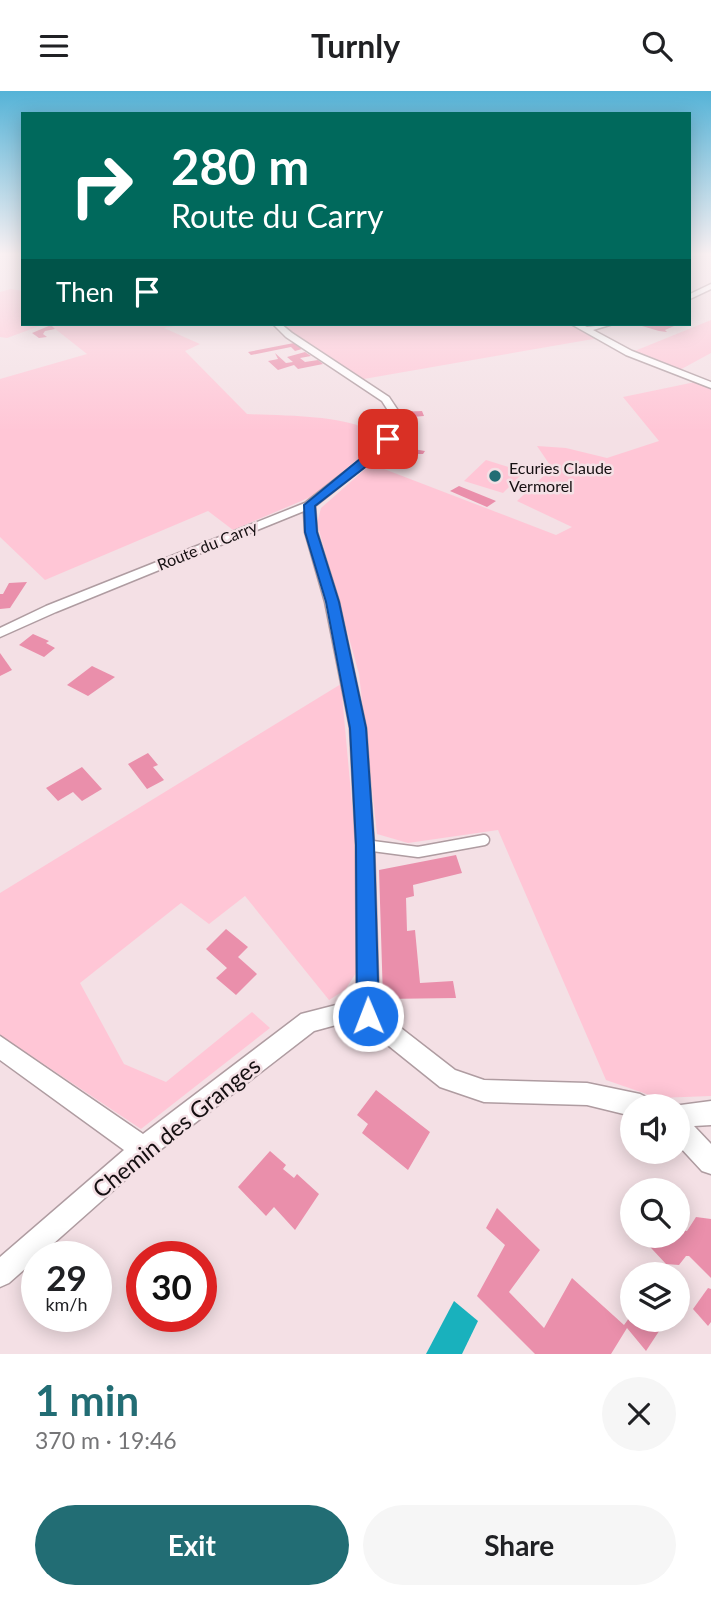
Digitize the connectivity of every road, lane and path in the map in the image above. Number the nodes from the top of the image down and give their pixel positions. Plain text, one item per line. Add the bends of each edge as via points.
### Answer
1 (279, 326) edge
2 (578, 326) edge
3 (601, 326) edge
4 (585, 330) junction
5 (711, 385) edge
6 (309, 505) junction
7 (0, 633) edge
8 (484, 840) dead end
9 (365, 845) junction
10 (368, 1016) junction
11 (0, 1047) edge
12 (620, 1101) edge
13 (711, 1113) edge
14 (690, 1115) edge
15 (690, 1140) edge
16 (143, 1150) junction
17 (711, 1162) edge
18 (0, 1274) edge

1 - 6 street, Route du Carry via 386,399 394,412 395,429 369,458
2 - 4 street
3 - 4 street
4 - 5 street
6 - 7 street, Route du Carry
6 - 9 street via 311,532 332,602 358,728
8 - 9 lane via 418,852
9 - 10 street
10 - 12 street via 448,1079 484,1091 587,1094
10 - 16 street, Chemin des Granges via 336,1015 309,1022
11 - 16 street
13 - 14 street
15 - 17 street
16 - 18 street, Chemin des Granges

